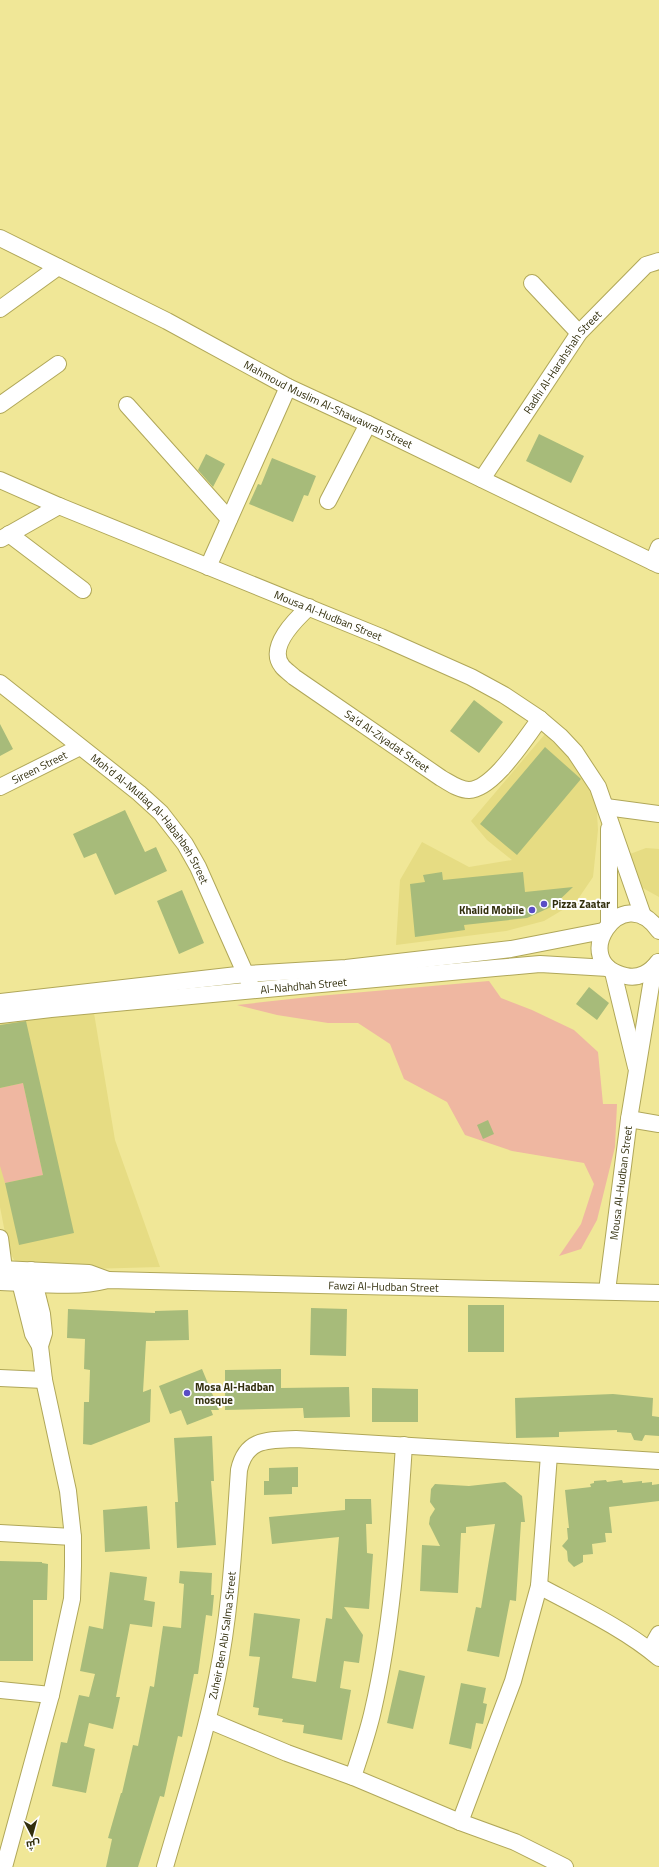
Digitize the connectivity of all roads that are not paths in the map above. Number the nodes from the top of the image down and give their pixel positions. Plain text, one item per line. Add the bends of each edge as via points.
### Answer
1 (0, 238) edge
2 (659, 261) edge
3 (58, 267) junction
4 (532, 283) dead end
5 (0, 309) edge
6 (579, 333) junction
7 (58, 364) dead end
8 (288, 387) junction
9 (127, 404) dead end
10 (0, 405) edge
11 (368, 424) junction
12 (482, 479) junction
13 (0, 480) edge
14 (328, 501) dead end
15 (59, 506) junction
16 (229, 518) junction
17 (5, 537) edge
18 (659, 547) edge
19 (656, 564) edge
20 (208, 567) junction
21 (83, 590) dead end
22 (308, 607) junction
23 (0, 683) edge
24 (540, 719) junction
25 (80, 747) junction
26 (0, 787) edge
27 (607, 810) junction
28 (659, 814) edge
29 (654, 923) edge
30 (606, 927) junction
31 (658, 963) edge
32 (611, 970) junction
33 (246, 974) junction
34 (252, 990) junction
35 (0, 1002) edge
36 (0, 1015) edge
37 (638, 1075) junction
38 (629, 1118) junction
39 (659, 1124) edge
40 (0, 1238) edge
41 (15, 1275) edge
42 (108, 1280) junction
43 (62, 1286) junction
44 (606, 1291) junction
45 (659, 1293) edge
46 (42, 1314) junction
47 (40, 1346) junction
48 (0, 1378) edge
49 (44, 1380) junction
50 (404, 1445) junction
51 (549, 1455) junction
52 (659, 1461) edge
53 (0, 1533) edge
54 (73, 1537) junction
55 (539, 1586) junction
56 (659, 1634) edge
57 (654, 1654) edge
58 (0, 1690) edge
59 (51, 1695) junction
60 (208, 1720) junction
61 (354, 1777) junction
62 (460, 1822) junction
63 (4, 1867) edge
64 (165, 1867) edge
65 (565, 1867) edge

1 - 3 street, Mahmoud Muslim Al-Shawawrah Street
2 - 6 street, Radhi Al-Harahshah Street via 646,265
3 - 5 street
3 - 8 street, Mahmoud Muslim Al-Shawawrah Street via 167,321
4 - 6 street
6 - 12 street, Radhi Al-Harahshah Street
7 - 10 street
8 - 11 street, Mahmoud Muslim Al-Shawawrah Street
8 - 16 street
9 - 16 street
11 - 12 street, Mahmoud Muslim Al-Shawawrah Street
11 - 14 street
12 - 19 street, Mahmoud Muslim Al-Shawawrah Street
13 - 15 street, Mousa Al-Hudban Street
15 - 17 street
15 - 20 street, Mousa Al-Hudban Street
16 - 20 street
17 - 21 street
18 - 19 street
20 - 22 street, Mousa Al-Hudban Street
22 - 24 street, Mousa Al-Hudban Street via 471,677
22 - 24 street, Sa’d Al-Ziyadat Street via 291,624 281,640 278,656 281,665 294,677 459,788 469,790 480,787 496,776
23 - 25 street, Moh’d Al-Mutlaq Al-Habahbeh Street
24 - 27 street, Mousa Al-Hudban Street via 575,752 598,787
25 - 26 street, Sireen Street
25 - 33 street, Moh’d Al-Mutlaq Al-Habahbeh Street via 139,793 162,813 175,829 198,867
27 - 28 street
27 - 29 street, Mousa Al-Hudban Street
27 - 30 street, Mousa Al-Hudban Street
29 - 30 street, Al-Nahdhah Street via 625,915
30 - 32 street, Mousa Al-Hudban Street via 600,940 600,950 603,960
30 - 33 street, Al-Nahdhah Street via 511,949 346,968
31 - 32 street, Al-Nahdhah Street via 639,976 630,977
31 - 37 street, Mousa Al-Hudban Street
32 - 34 street, Al-Nahdhah Street via 540,964
32 - 37 street, Mousa Al-Hudban Street
33 - 34 street, Moh’d Al-Mutlaq Al-Habahbeh Street
33 - 35 street, Al-Nahdhah Street
34 - 36 street, Al-Nahdhah Street
37 - 38 street, Mousa Al-Hudban Street
38 - 39 street
38 - 44 street, Mousa Al-Hudban Street
40 - 41 street
41 - 42 street, Fawzi Al-Hudban Street via 89,1273
41 - 43 street, Fawzi Al-Hudban Street
41 - 46 street
41 - 47 street via 33,1334
42 - 43 street, Fawzi Al-Hudban Street
42 - 44 street, Fawzi Al-Hudban Street
43 - 46 street via 51,1293 44,1302
44 - 45 street, Fawzi Al-Hudban Street
46 - 47 street via 44,1333
47 - 49 street
48 - 49 street
49 - 54 street via 68,1491
50 - 51 street, Zuheir Ben Abi Salma Street
50 - 60 street, Zuheir Ben Abi Salma Street via 296,1438 269,1440 248,1449 241,1459 239,1470 229,1598 218,1676
50 - 61 street via 396,1567 384,1648 373,1710
51 - 52 street, Zuheir Ben Abi Salma Street
51 - 55 street
53 - 54 street
54 - 59 street via 72,1599
55 - 57 street via 594,1616
55 - 62 street via 513,1681
56 - 57 street
58 - 59 street
59 - 63 street
60 - 61 street via 287,1753
60 - 64 street, Zuheir Ben Abi Salma Street
61 - 62 street
62 - 65 street via 515,1842

